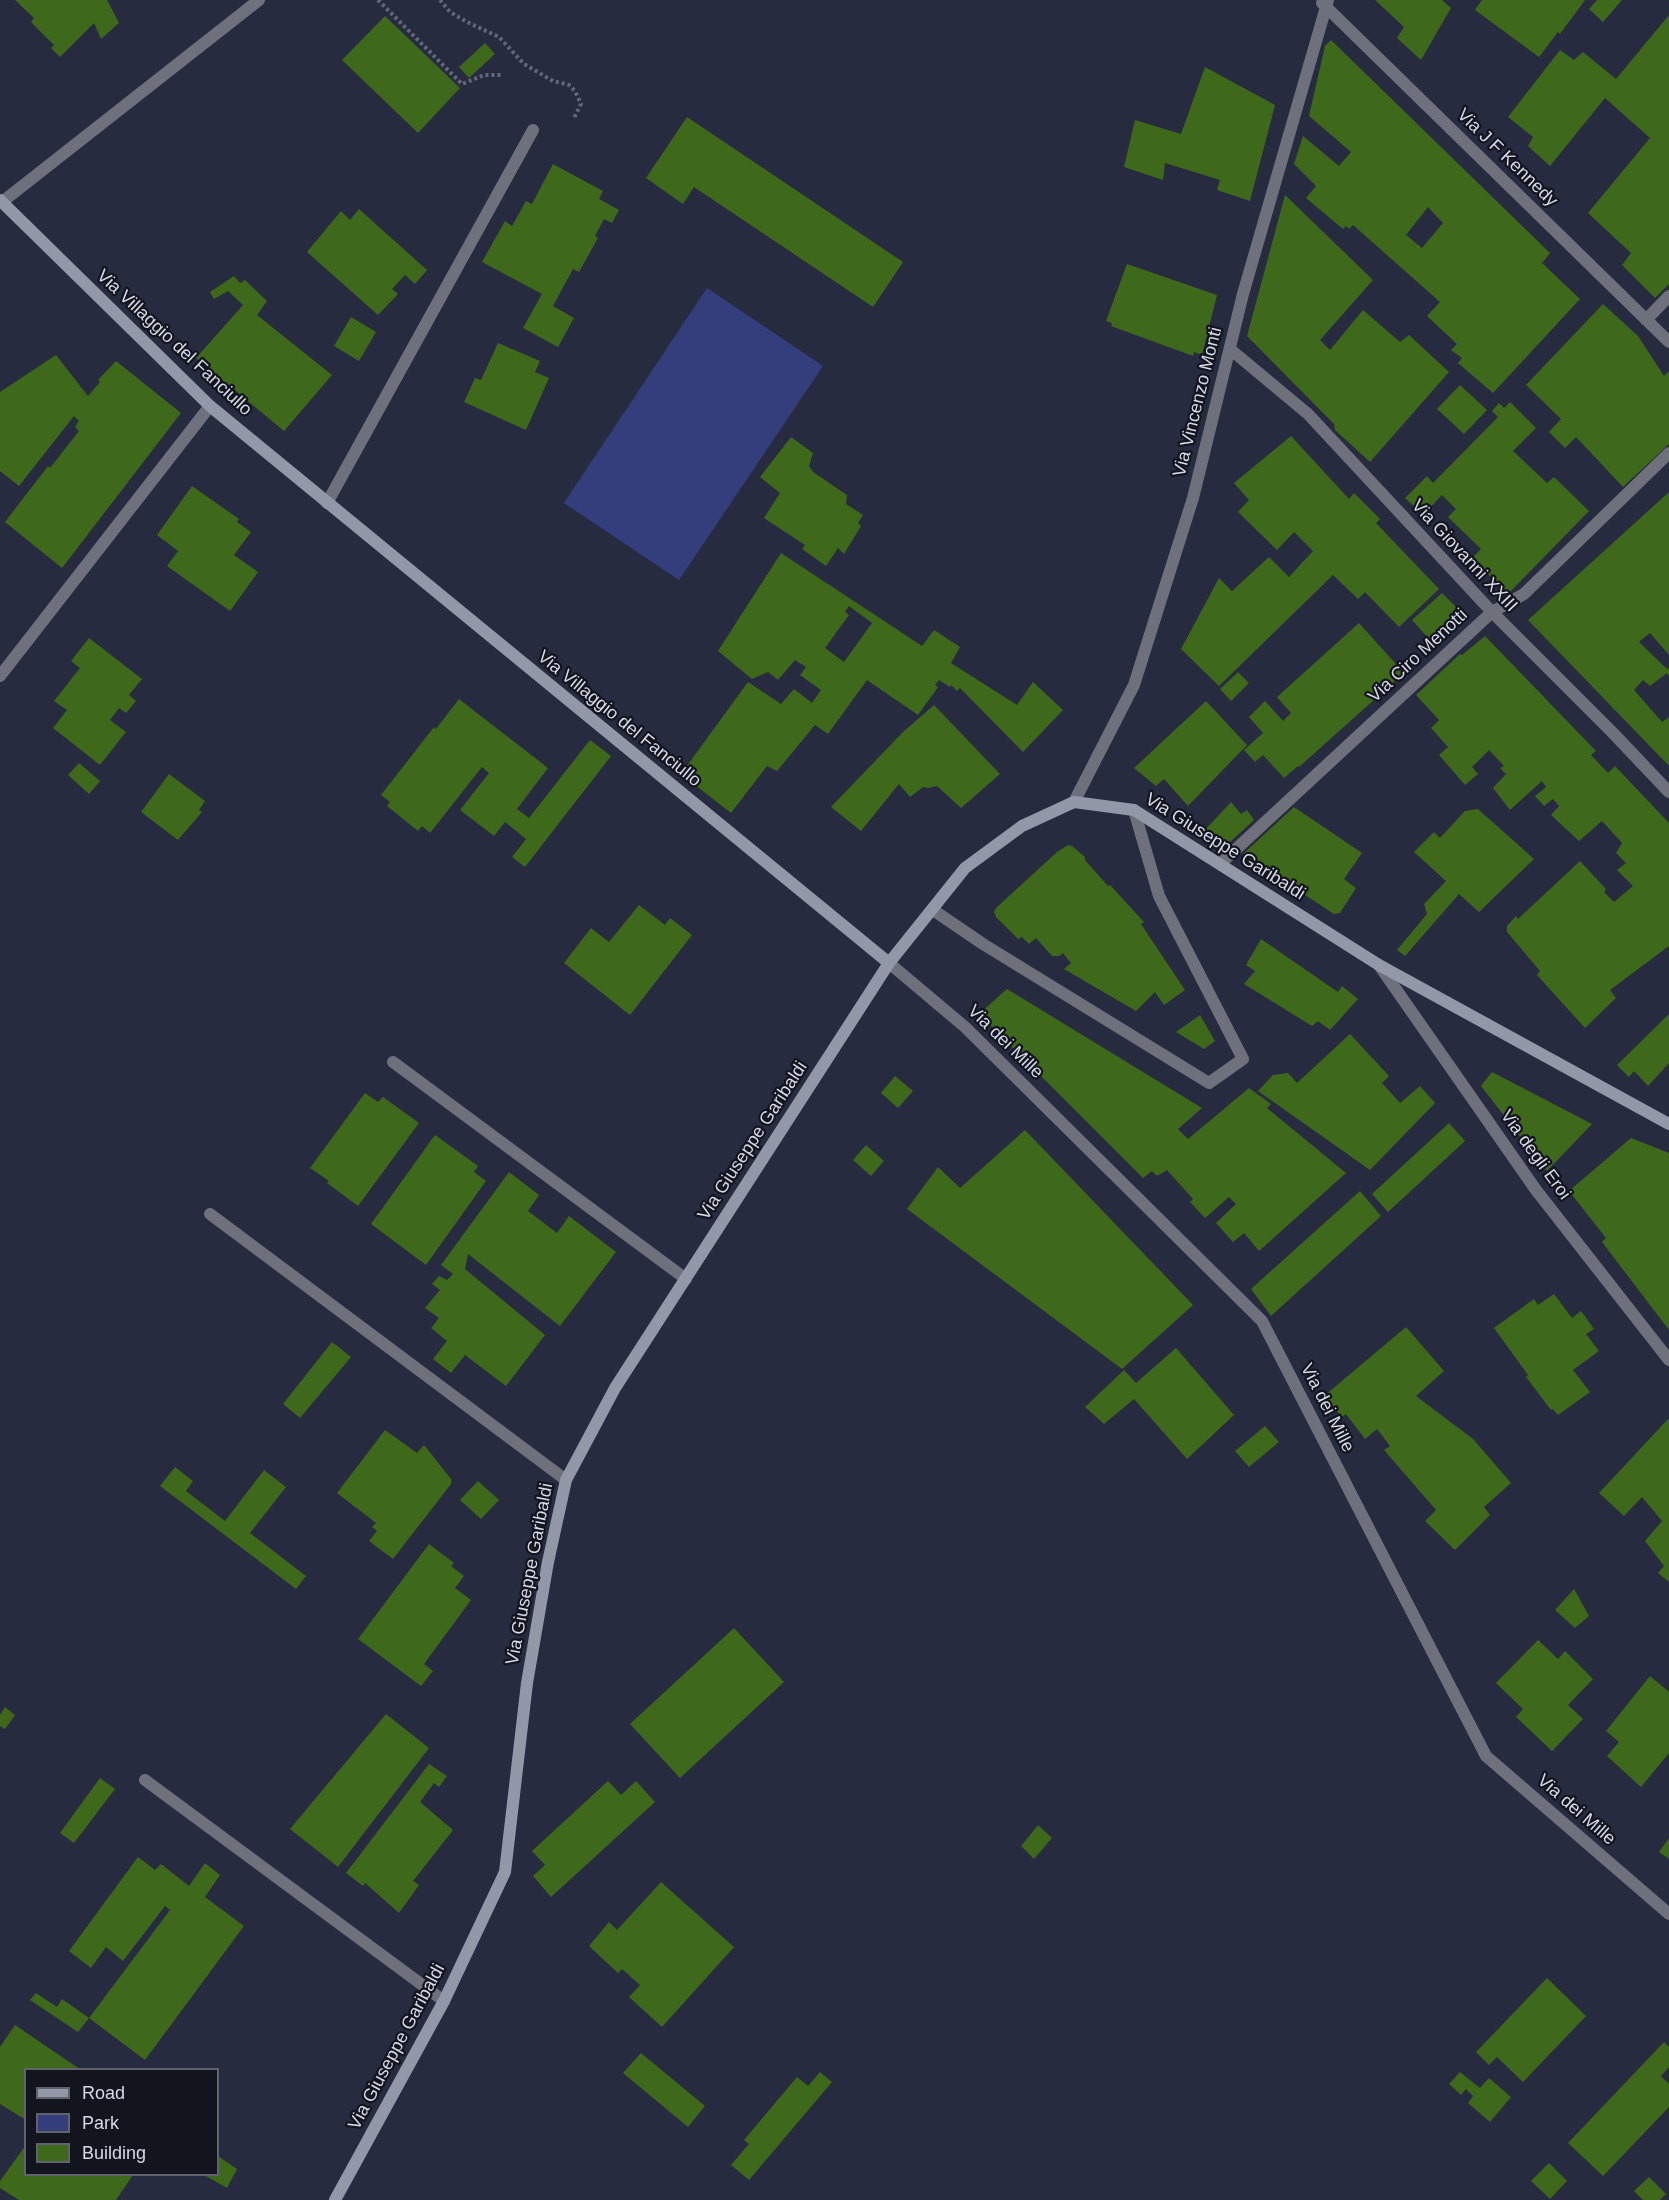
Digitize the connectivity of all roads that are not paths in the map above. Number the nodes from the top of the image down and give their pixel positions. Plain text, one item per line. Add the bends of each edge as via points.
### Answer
1 (259, 0) edge
2 (1324, 2) edge
3 (533, 130) dead end
4 (1, 201) edge
5 (1669, 296) edge
6 (1646, 320) junction
7 (1669, 342) edge
8 (1230, 349) junction
9 (210, 406) junction
10 (1669, 453) edge
11 (327, 503) junction
12 (1492, 612) junction
13 (0, 676) edge
14 (1669, 792) edge
15 (1074, 802) junction
16 (1134, 810) junction
17 (1220, 864) junction
18 (933, 910) junction
19 (889, 963) junction
20 (1379, 965) junction
21 (393, 1062) dead end
22 (1669, 1124) edge
23 (210, 1214) dead end
24 (686, 1279) junction
25 (1669, 1360) edge
26 (566, 1480) junction
27 (145, 1780) dead end
28 (1669, 1914) edge
29 (444, 2001) junction
30 (335, 2200) edge

1 - 4 street, Via Villaggio del Fanciullo
2 - 6 street, Via J F Kennedy
2 - 8 street, Via Vincenzo Monti
3 - 11 street
4 - 9 street, Via Villaggio del Fanciullo
5 - 6 street
6 - 7 street, Via J F Kennedy
8 - 12 street, Via Giovanni XXIII via 1308,414
8 - 15 street, Via Vincenzo Monti via 1193,498 1134,685
9 - 11 street, Via Villaggio del Fanciullo
9 - 13 street
10 - 12 street, Via Ciro Menotti via 1524,594
11 - 19 street, Via Villaggio del Fanciullo
12 - 14 street, Via Giovanni XXIII
12 - 17 street, Via Ciro Menotti
15 - 16 street, Via Giuseppe Garibaldi
15 - 18 street, Via Giuseppe Garibaldi via 1022,826 965,868
16 - 17 street, Via Giuseppe Garibaldi
16 - 18 street via 1159,896 1243,1059 1209,1083
17 - 20 street, Via Giuseppe Garibaldi
18 - 19 street, Via Giuseppe Garibaldi
19 - 24 street, Via Giuseppe Garibaldi
19 - 28 street, Via dei Mille via 965,1027 1262,1321 1486,1756
20 - 22 street, Via Giuseppe Garibaldi
20 - 25 street, Via degli Eroi via 1536,1190
21 - 24 street
23 - 26 street
24 - 26 street, Via Giuseppe Garibaldi via 615,1388
26 - 29 street, Via Giuseppe Garibaldi via 528,1683 506,1872
27 - 29 street
29 - 30 street, Via Giuseppe Garibaldi

